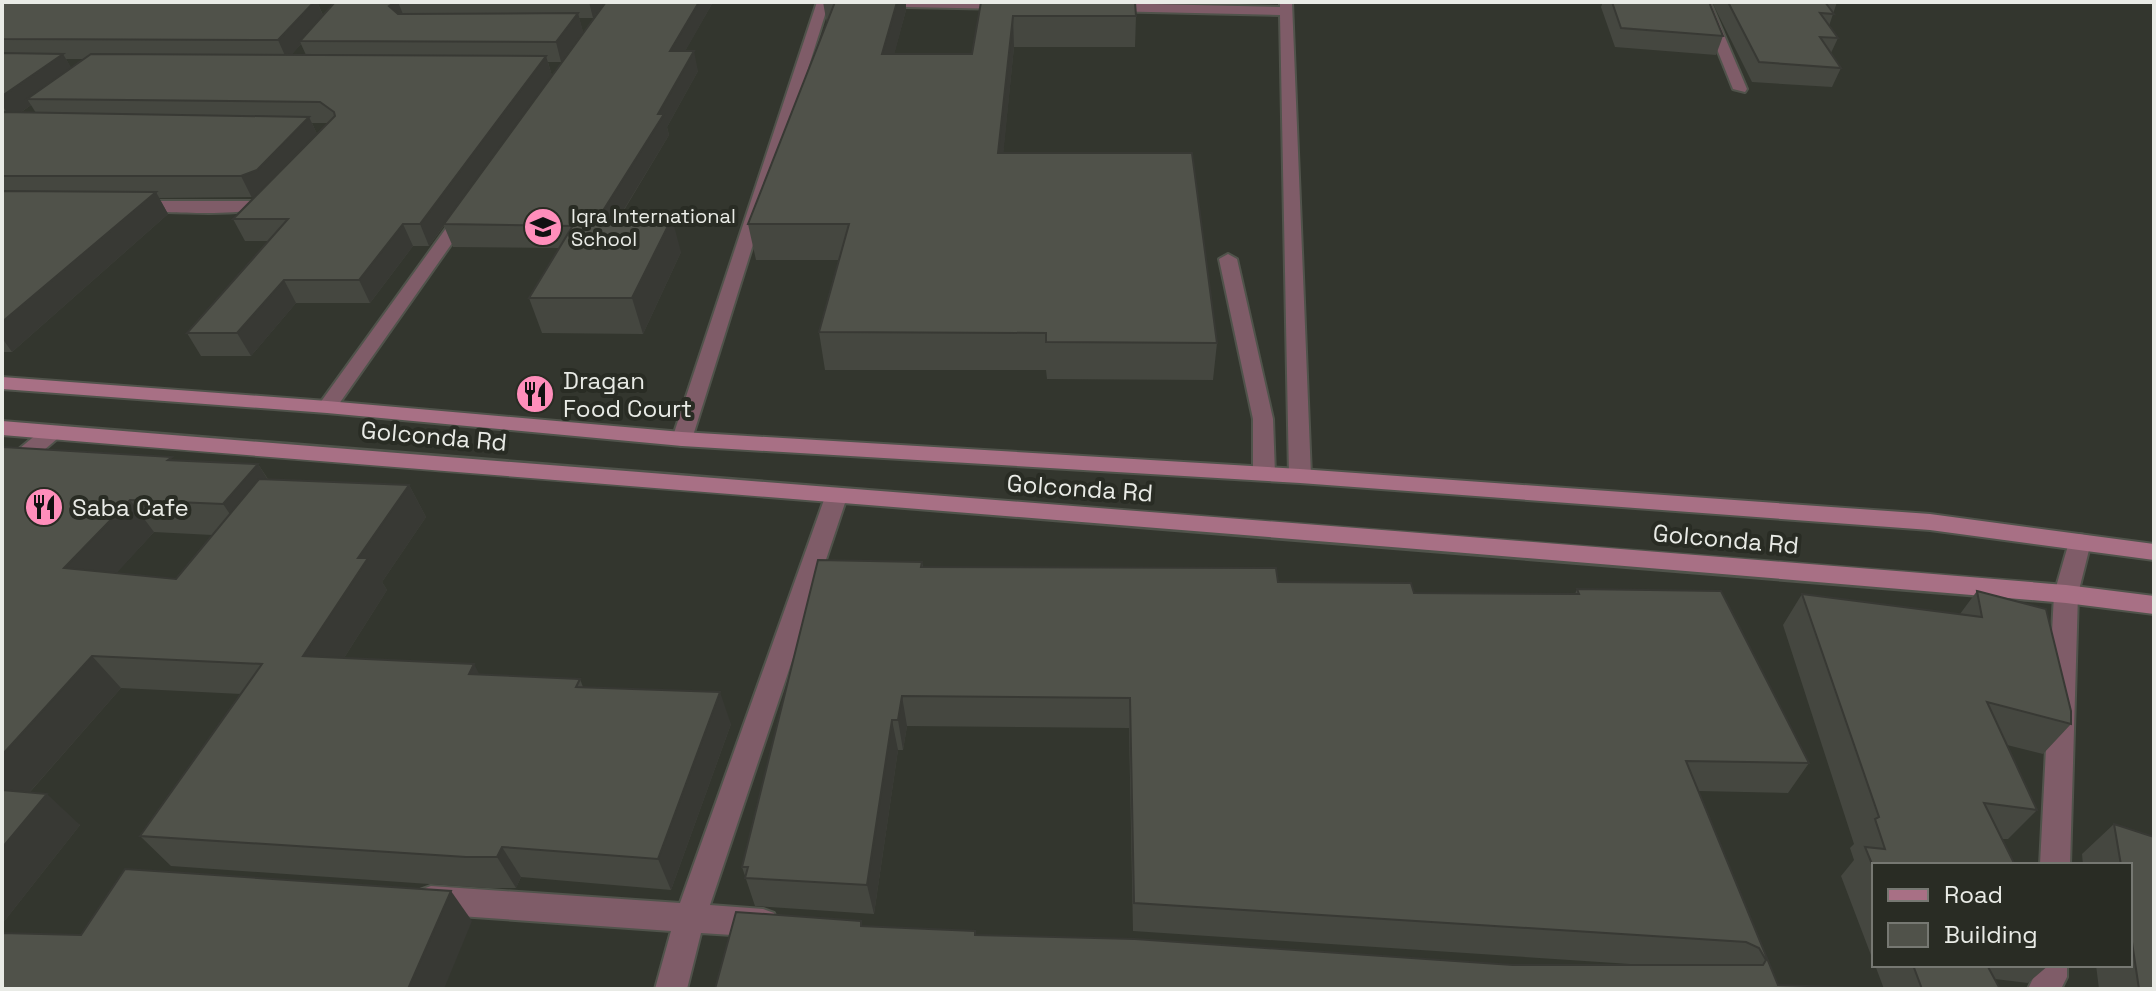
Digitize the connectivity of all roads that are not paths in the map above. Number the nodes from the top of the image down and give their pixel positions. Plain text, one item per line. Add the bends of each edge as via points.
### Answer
1 (823, 2) edge
2 (853, 2) edge
3 (1099, 2) edge
4 (1704, 2) edge
5 (966, 3) edge
6 (1024, 5) edge
7 (1286, 6) edge
8 (1740, 89) dead end
9 (286, 186) edge
10 (474, 200) edge
11 (113, 206) edge
12 (1228, 259) dead end
13 (2, 383) edge
14 (327, 407) junction
15 (2, 428) edge
16 (50, 434) junction
17 (682, 439) junction
18 (2, 474) edge
19 (1264, 474) junction
20 (1300, 476) junction
21 (836, 497) junction
22 (2080, 542) junction
23 (2154, 552) edge
24 (2066, 594) junction
25 (2154, 605) edge
26 (2055, 863) edge
27 (406, 899) edge
28 (690, 918) junction
29 (786, 925) edge
30 (2051, 967) edge
31 (671, 989) edge
32 (2044, 989) edge

1 - 17 street
2 - 5 street
3 - 7 street via 1097,7
4 - 8 street
5 - 6 street
7 - 20 street
9 - 11 street via 256,206
10 - 14 street
12 - 19 street via 1263,419
13 - 14 main road, Golconda Rd
14 - 17 main road, Golconda Rd
15 - 16 main road, Golconda Rd
16 - 18 street
16 - 21 main road, Golconda Rd
17 - 19 main road, Golconda Rd
19 - 20 main road, Golconda Rd
20 - 22 main road, Golconda Rd via 1930,522
21 - 24 main road, Golconda Rd via 1324,531
21 - 28 street
22 - 23 main road, Golconda Rd
22 - 24 street
24 - 25 main road, Golconda Rd
24 - 26 street
27 - 28 street
28 - 29 street
28 - 31 street
30 - 32 street

